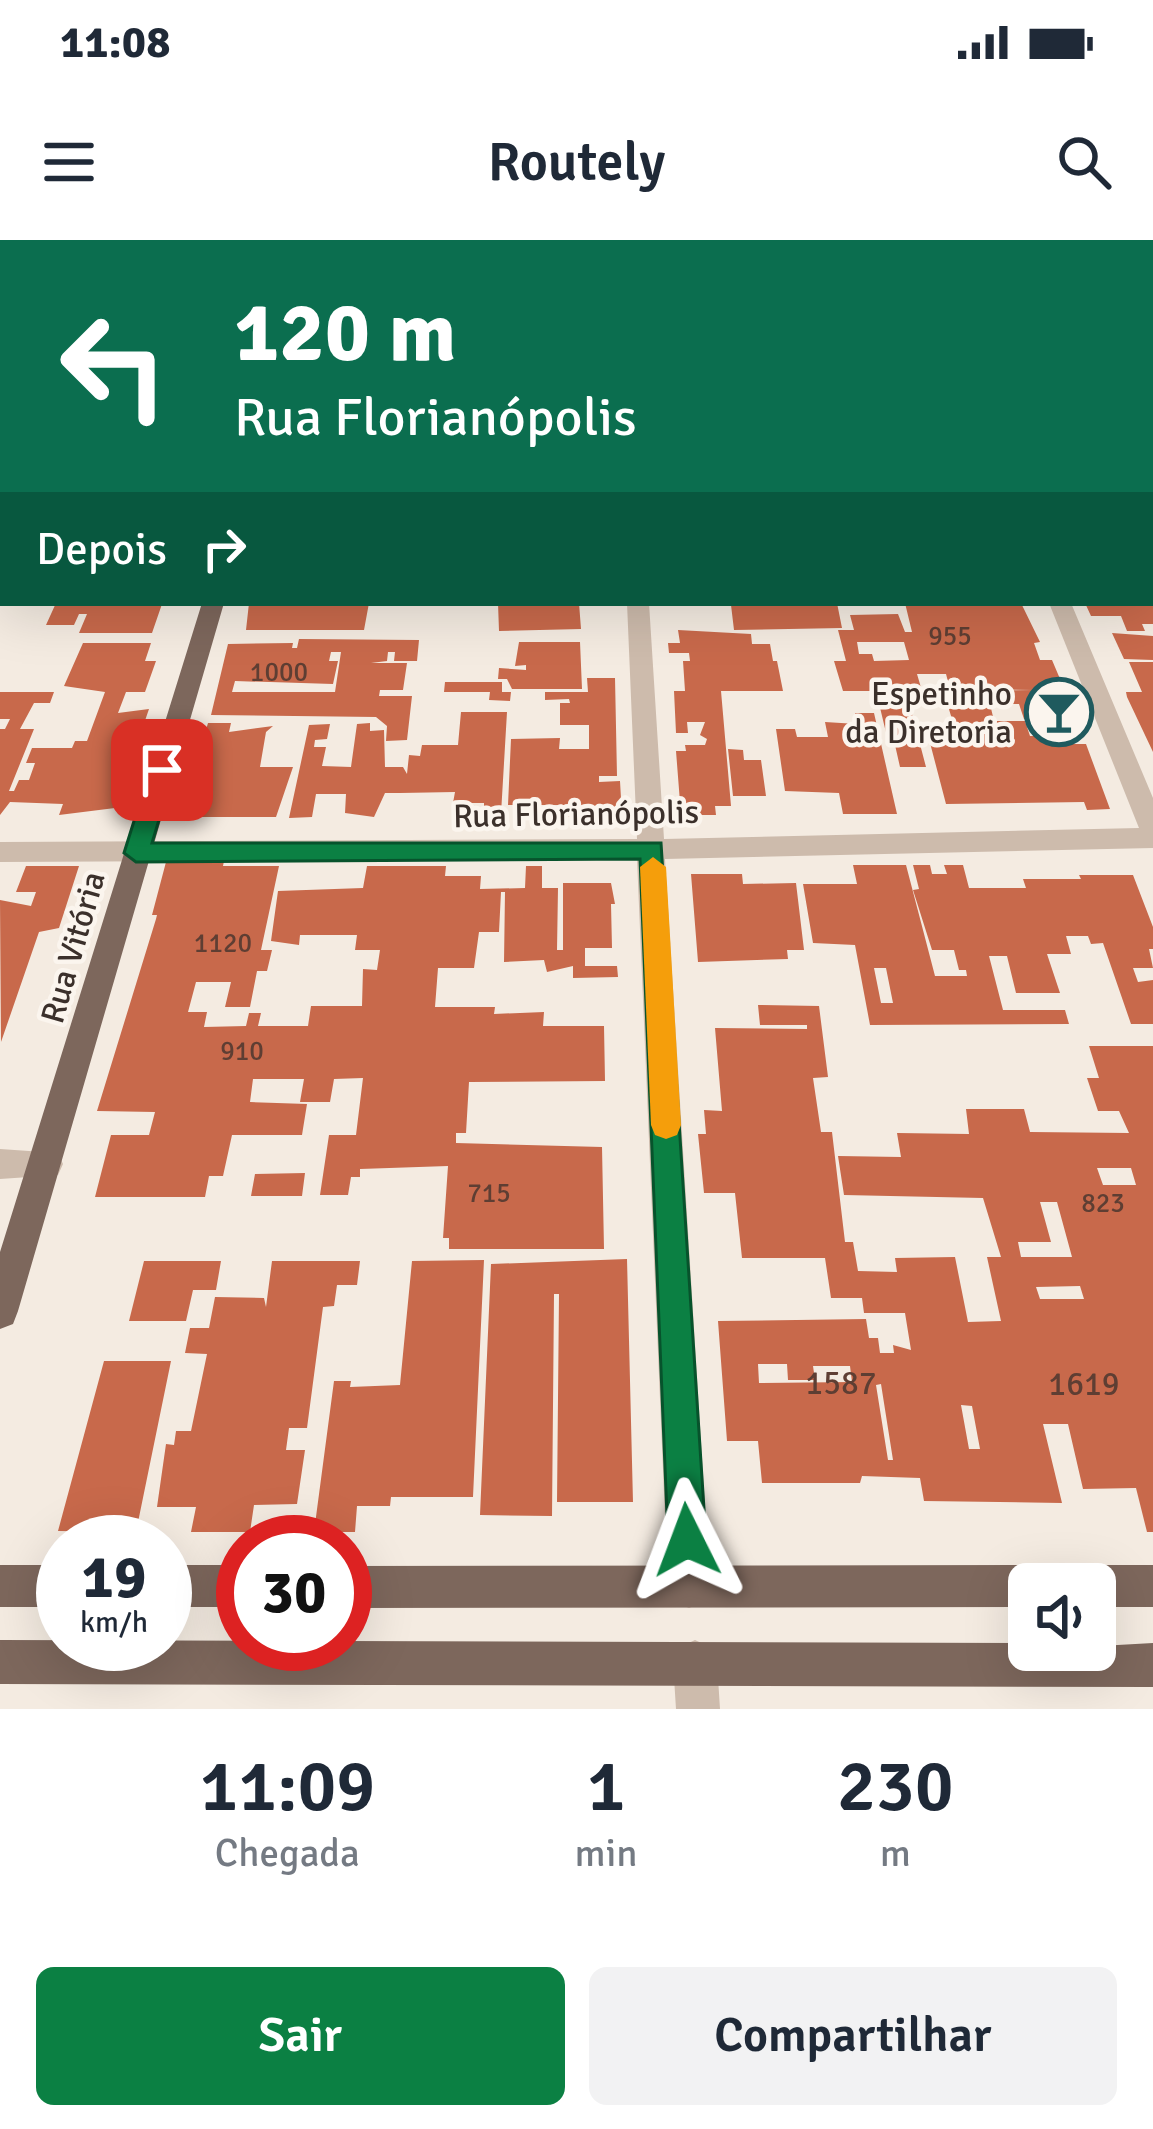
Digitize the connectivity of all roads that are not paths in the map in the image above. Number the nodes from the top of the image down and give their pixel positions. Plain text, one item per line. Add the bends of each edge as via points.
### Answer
1 (212, 606) edge
2 (638, 606) edge
3 (1061, 606) edge
4 (1153, 834) edge
5 (652, 849) junction
6 (0, 852) edge
7 (136, 853) junction
8 (0, 1164) edge
9 (46, 1164) junction
10 (0, 1310) edge
11 (0, 1586) edge
12 (36, 1586) edge
13 (372, 1586) edge
14 (1008, 1586) edge
15 (1116, 1586) edge
16 (1153, 1586) edge
17 (689, 1587) junction
18 (0, 1662) edge
19 (695, 1662) junction
20 (1153, 1664) edge
21 (698, 1709) edge

1 - 7 main road, Rua Vitória
2 - 5 street
3 - 4 street
4 - 5 street, Rua Florianópolis
5 - 7 street, Rua Florianópolis
5 - 17 street
6 - 7 street, Rua Florianópolis
7 - 9 main road, Rua Vitória
8 - 9 street
9 - 10 main road, Rua Vitória
11 - 12 main road
13 - 17 main road
14 - 17 main road
15 - 16 main road
18 - 19 main road
19 - 20 main road
19 - 21 street

